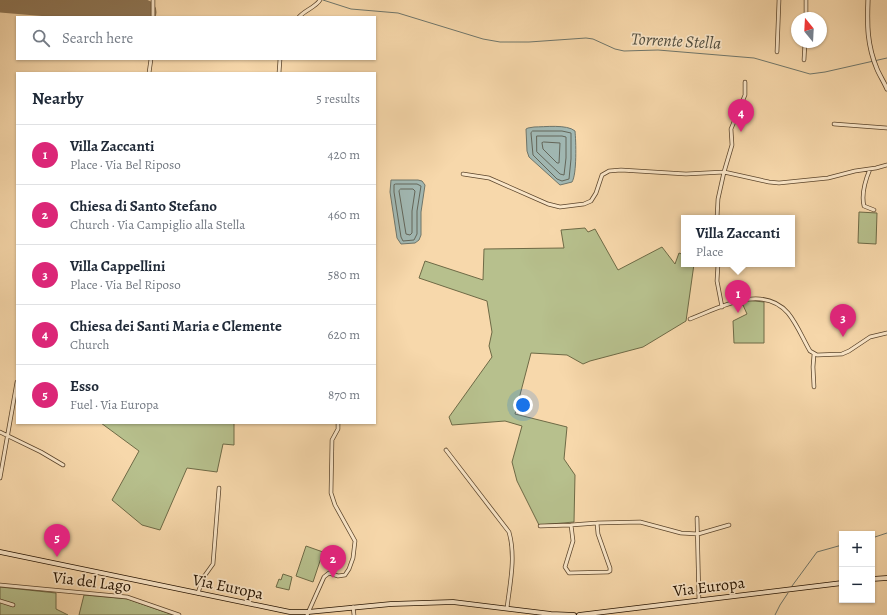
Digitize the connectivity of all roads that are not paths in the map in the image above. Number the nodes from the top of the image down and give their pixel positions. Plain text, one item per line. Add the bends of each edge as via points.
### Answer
1 (153, 0) edge
2 (778, 0) edge
3 (806, 0) edge
4 (868, 0) edge
5 (320, 1) edge
6 (806, 12) edge
7 (153, 16) edge
8 (300, 16) edge
9 (805, 48) edge
10 (777, 52) dead end
11 (151, 60) edge
12 (280, 60) edge
13 (804, 60) dead end
14 (149, 72) edge
15 (279, 72) edge
16 (745, 82) dead end
17 (887, 89) edge
18 (834, 124) dead end
19 (887, 128) edge
20 (887, 165) edge
21 (870, 169) junction
22 (724, 172) junction
23 (463, 174) dead end
24 (874, 210) dead end
25 (717, 215) edge
26 (718, 267) edge
27 (722, 306) junction
28 (690, 319) dead end
29 (887, 333) edge
30 (814, 354) junction
31 (814, 387) dead end
32 (16, 388) edge
33 (338, 424) edge
34 (0, 432) edge
35 (8, 436) junction
36 (446, 450) dead end
37 (63, 465) dead end
38 (0, 478) edge
39 (220, 488) dead end
40 (697, 518) dead end
41 (597, 523) junction
42 (571, 525) junction
43 (729, 525) dead end
44 (540, 526) dead end
45 (698, 534) junction
46 (0, 552) edge
47 (887, 578) edge
48 (875, 580) edge
49 (839, 583) edge
50 (0, 585) edge
51 (198, 593) junction
52 (0, 601) edge
53 (699, 601) junction
54 (13, 605) dead end
55 (353, 607) junction
56 (507, 608) junction
57 (307, 614) edge
58 (178, 615) edge
59 (354, 615) edge
60 (574, 615) edge
61 (579, 615) edge

1 - 7 street
2 - 10 street
3 - 6 street
4 - 17 street via 867,24 871,53
5 - 8 street
9 - 13 street
11 - 14 street
12 - 15 street
16 - 22 street via 745,95 731,128 732,145
18 - 19 street
20 - 21 street
21 - 22 street via 828,178 779,183
21 - 24 street via 862,199 864,206
22 - 23 street via 686,174 609,171 602,175 591,201 560,207 490,178
22 - 25 street
26 - 27 street via 717,281
27 - 28 street
27 - 30 street via 747,299 760,299 777,304 790,315
29 - 30 street via 870,337 842,354
30 - 31 street
32 - 35 street
33 - 57 street via 332,440 331,493 334,505 356,541 349,569 345,574 338,576 327,573
34 - 35 street
35 - 37 street
35 - 38 street
36 - 56 street via 509,532 513,558
39 - 51 street via 213,564 203,578
40 - 45 street
41 - 42 street
41 - 42 street via 598,534 610,568 608,572 569,573 565,569 573,541
41 - 45 street via 640,522 681,533
42 - 44 street
43 - 45 street
45 - 53 street
46 - 51 main road, Via Europa
47 - 48 main road
49 - 53 main road, Via Europa
50 - 58 street, Via del Lago via 127,597
51 - 57 main road, Via Europa
52 - 54 street
53 - 61 main road, Via Europa
55 - 56 main road, Via Europa via 453,602
55 - 57 main road, Via Europa
55 - 59 street
56 - 60 main road, Via Europa

